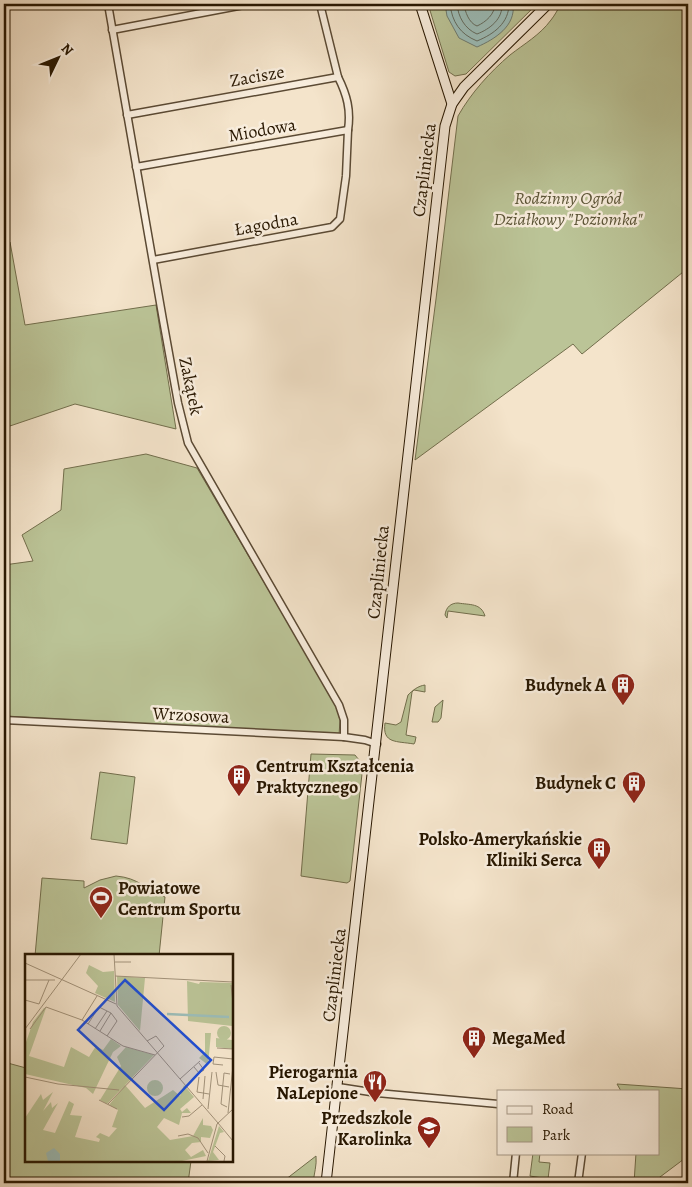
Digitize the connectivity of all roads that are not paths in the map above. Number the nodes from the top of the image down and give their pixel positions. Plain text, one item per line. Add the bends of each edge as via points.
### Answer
1 (108, 4) edge
2 (249, 4) edge
3 (320, 4) edge
4 (420, 4) edge
5 (548, 4) edge
6 (112, 30) junction
7 (338, 77) junction
8 (452, 104) junction
9 (126, 115) junction
10 (348, 130) junction
11 (136, 167) junction
12 (153, 260) junction
13 (4, 720) edge
14 (344, 738) junction
15 (377, 744) junction
16 (338, 1087) junction
17 (497, 1104) edge
18 (516, 1154) edge
19 (582, 1154) edge
20 (326, 1183) edge
21 (513, 1183) edge
22 (578, 1183) edge

1 - 6 street, Zakątek
2 - 6 street
3 - 7 street
4 - 8 main road
5 - 8 main road, Czapliniecka via 469,82
6 - 9 street, Zakątek
7 - 9 street, Zacisze
7 - 10 street via 349,106
8 - 15 main road, Czapliniecka via 443,143
9 - 11 street, Zakątek
10 - 11 street, Miodowa
10 - 12 street, Łagodna via 340,219 332,227
11 - 12 street, Zakątek
12 - 14 street, Zakątek via 188,443 339,705 344,720
13 - 14 street, Wrzosowa
14 - 15 street, Wrzosowa
15 - 16 main road, Czapliniecka
16 - 17 street
16 - 20 main road, Czapliniecka
18 - 21 street
19 - 22 street

